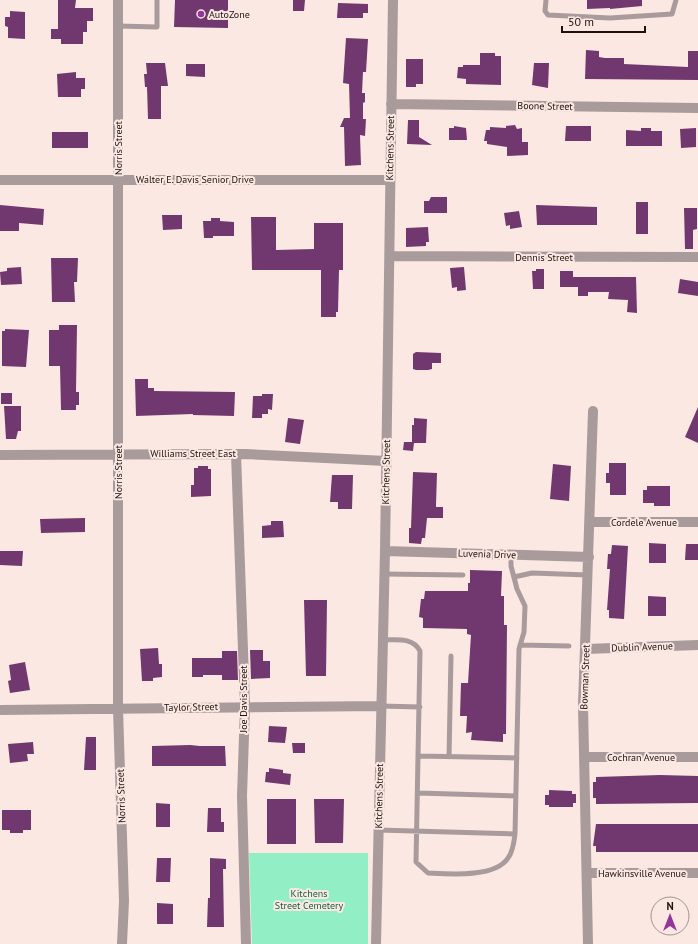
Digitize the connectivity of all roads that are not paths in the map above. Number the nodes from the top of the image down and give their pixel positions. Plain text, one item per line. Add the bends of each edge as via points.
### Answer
1 (118, 0) edge
2 (157, 0) edge
3 (393, 0) edge
4 (546, 0) edge
5 (676, 0) edge
6 (655, 8) dead end
7 (656, 15) junction
8 (118, 26) junction
9 (391, 104) junction
10 (698, 108) edge
11 (118, 179) junction
12 (0, 180) edge
13 (390, 180) junction
14 (390, 256) junction
15 (698, 257) edge
16 (593, 411) dead end
17 (118, 453) junction
18 (236, 454) junction
19 (0, 455) edge
20 (386, 461) junction
21 (590, 522) junction
22 (698, 522) edge
23 (385, 551) junction
24 (510, 555) junction
25 (589, 557) junction
26 (384, 574) junction
27 (463, 575) dead end
28 (588, 575) junction
29 (514, 577) junction
30 (383, 640) junction
31 (520, 645) junction
32 (698, 645) edge
33 (569, 646) dead end
34 (586, 649) junction
35 (452, 656) dead end
36 (244, 706) junction
37 (381, 706) junction
38 (420, 707) junction
39 (118, 708) junction
40 (0, 710) edge
41 (419, 756) junction
42 (450, 757) junction
43 (585, 757) junction
44 (698, 757) edge
45 (517, 758) junction
46 (418, 793) junction
47 (516, 796) junction
48 (378, 830) junction
49 (417, 832) junction
50 (515, 834) junction
51 (587, 873) junction
52 (698, 873) edge
53 (122, 944) edge
54 (246, 944) edge
55 (376, 944) edge
56 (588, 944) edge

1 - 8 street, Norris Street
2 - 8 lane via 157,27
3 - 9 street, Kitchens Street
4 - 7 lane via 545,12 548,15 610,18
5 - 7 lane via 672,14
6 - 7 lane
8 - 11 street, Norris Street
9 - 10 street, Boone Street
9 - 13 street, Kitchens Street
11 - 12 street, Walter E. Davis Senior Drive
11 - 13 street, Walter E. Davis Senior Drive
11 - 17 street, Norris Street
13 - 14 street, Kitchens Street
14 - 15 street, Dennis Street
14 - 20 street, Kitchens Street
16 - 21 street, Bowman Street
17 - 18 street, Williams Street East
17 - 19 street, Williams Street East
17 - 39 street, Norris Street
18 - 20 street, Williams Street East
18 - 36 street, Joe Davis Street
20 - 23 street, Kitchens Street
21 - 22 street, Cordele Avenue
21 - 25 street, Bowman Street
23 - 24 street, Luvenia Drive
23 - 26 street, Kitchens Street
24 - 25 street, Luvenia Drive
24 - 29 lane
25 - 28 street, Bowman Street
26 - 27 lane
26 - 30 street, Kitchens Street
28 - 29 lane via 532,573
28 - 34 street, Bowman Street
29 - 31 lane via 525,606 524,632
30 - 37 street, Kitchens Street
30 - 38 lane via 410,641 417,645 420,651
31 - 33 lane
31 - 45 lane
32 - 34 street, Dublin Avenue
34 - 43 street, Bowman Street via 583,705
35 - 42 lane
36 - 37 street, Taylor Street
36 - 39 street, Taylor Street
36 - 54 street, Joe Davis Street via 242,796
37 - 38 lane
37 - 48 street, Kitchens Street
38 - 41 lane
39 - 40 street, Taylor Street
39 - 53 street, Norris Street via 124,902
41 - 42 lane
41 - 46 lane
42 - 45 lane
43 - 44 street, Cochran Avenue
43 - 51 street, Bowman Street
45 - 47 lane
46 - 47 lane
46 - 49 lane
47 - 50 lane
48 - 49 lane
48 - 55 street, Kitchens Street
49 - 50 lane
49 - 50 lane via 416,862 428,873 470,874 501,866 509,858
51 - 52 street, Hawkinsville Avenue
51 - 56 street, Bowman Street

